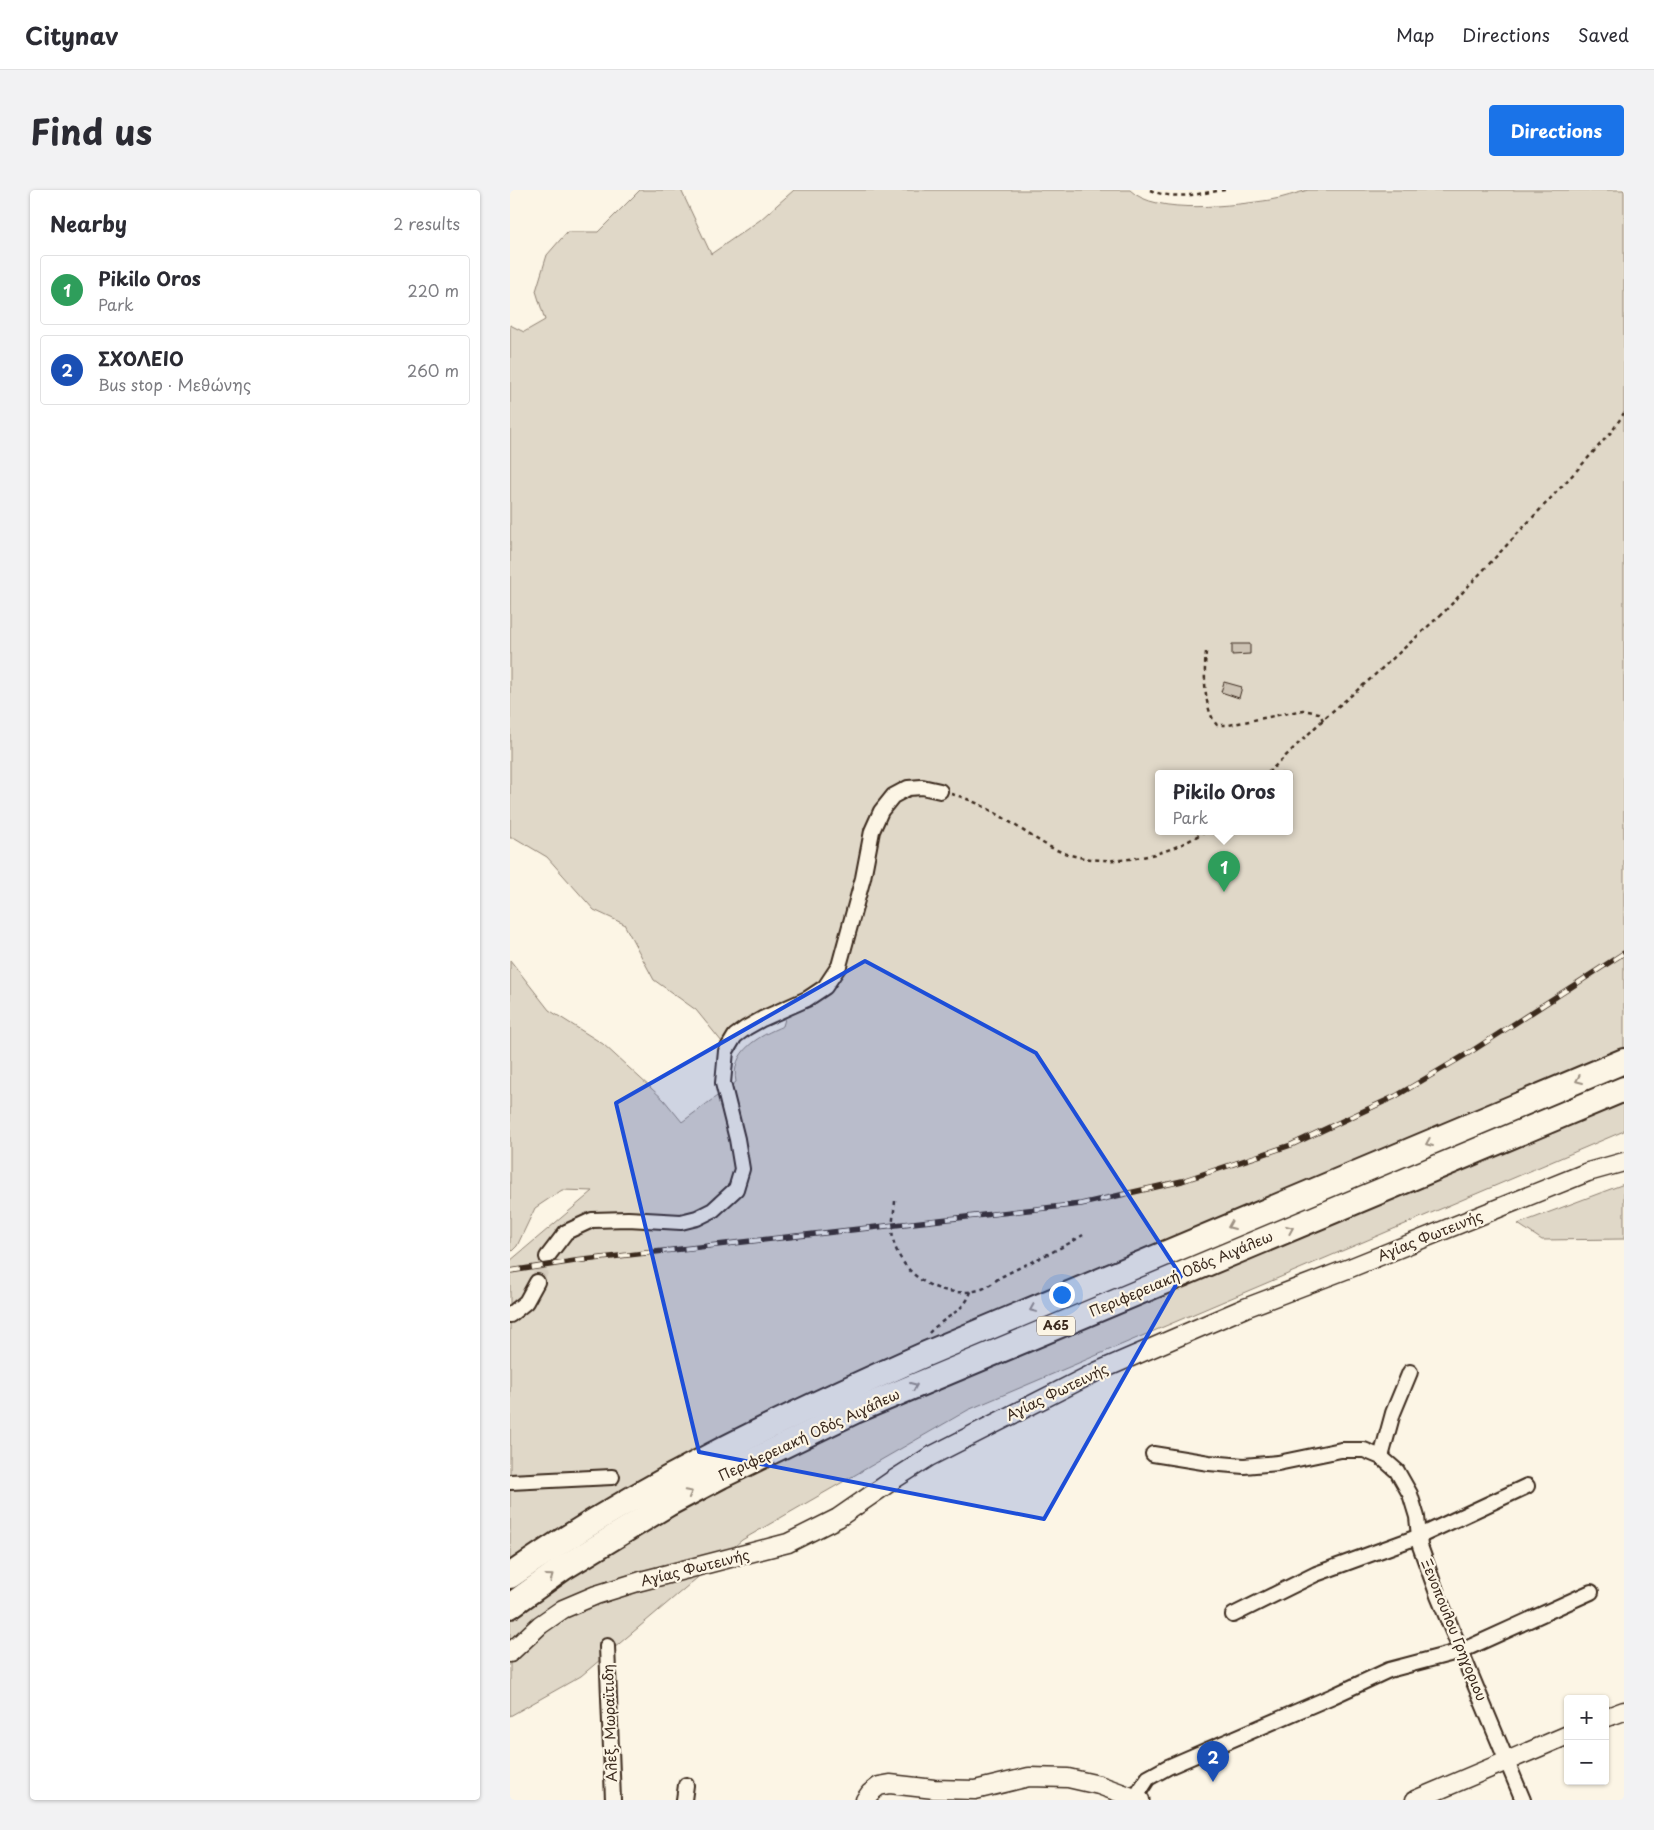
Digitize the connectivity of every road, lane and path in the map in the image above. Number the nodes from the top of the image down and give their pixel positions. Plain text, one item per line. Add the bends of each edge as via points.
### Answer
1 (1150, 190) edge
2 (1225, 190) edge
3 (1624, 413) edge
4 (1206, 652) dead end
5 (1323, 720) junction
6 (1271, 770) edge
7 (940, 791) joint
8 (1199, 835) edge
9 (1624, 1061) edge
10 (1624, 1089) edge
11 (1624, 1162) edge
12 (895, 1201) dead end
13 (1083, 1235) dead end
14 (547, 1257) tunnel mouth
15 (536, 1282) tunnel mouth
16 (971, 1291) junction
17 (510, 1315) edge
18 (926, 1354) junction
19 (1410, 1372) dead end
20 (1153, 1454) dead end
21 (1381, 1457) junction
22 (612, 1478) dead end
23 (510, 1482) edge
24 (1527, 1486) dead end
25 (1420, 1536) junction
26 (510, 1576) edge
27 (1591, 1592) dead end
28 (510, 1606) edge
29 (1233, 1615) dead end
30 (607, 1646) dead end
31 (1461, 1651) junction
32 (510, 1653) edge
33 (1624, 1711) edge
34 (1609, 1717) edge
35 (1564, 1737) edge
36 (1508, 1761) junction
37 (686, 1785) dead end
38 (1138, 1799) edge
39 (614, 1800) edge
40 (684, 1800) edge
41 (865, 1800) edge
42 (1414, 1800) edge
43 (1523, 1800) edge

1 - 2 path via 1163,196 1179,196
3 - 5 path via 1579,468 1446,610
4 - 5 path via 1208,706 1217,725 1303,710 1319,713
5 - 6 path
7 - 8 path via 967,797 1050,846 1077,856 1101,860 1132,858 1161,852
7 - 14 street via 908,788 893,796 881,810 872,831 839,966 825,987 746,1028 735,1036 726,1050 723,1083 742,1169 736,1189 714,1210 681,1222 592,1220 566,1232
9 -> 18 highway, Περιφερειακή Οδός Αιγάλεω / Α65
28 -> 10 highway, Περιφερειακή Οδός Αιγάλεω / Α65 via 563,1568 668,1504 855,1411
11 - 32 street, Αγίας Φωτεινής via 1588,1172 1245,1308 1096,1372 930,1457 812,1532 788,1543 641,1581 563,1608
12 - 16 path via 893,1238 896,1250 908,1267 935,1288 952,1292
13 - 16 path via 988,1286
15 - 17 street via 526,1302
16 - 18 path via 966,1304 942,1320 925,1337 922,1343
18 - 26 highway, Περιφερειακή Οδός Αιγάλεω / Α65 via 780,1420 656,1484 551,1547
19 - 21 street via 1393,1413
20 - 21 street, Ξενοπουλου Γρηγοριου via 1244,1466 1278,1463 1341,1450 1364,1450
21 - 25 street, Ξενοπουλου Γρηγοριου via 1397,1471 1410,1494
22 - 23 street
24 - 25 street
25 - 29 street via 1316,1574
25 - 31 street, Ξενοπουλου Γρηγοριου via 1420,1546
27 - 31 street
30 - 39 street, Αλεξ. Μωραϊτιδη
31 - 36 street, Ξενοπουλου Γρηγοριου
31 - 38 street via 1389,1670 1168,1767 1148,1778
33 - 34 street
35 - 36 street
36 - 42 street
36 - 43 street, Ξενοπουλου Γρηγοριου
37 - 40 street
38 - 41 street via 1068,1778 1029,1777 975,1790 934,1790 890,1784 879,1786

